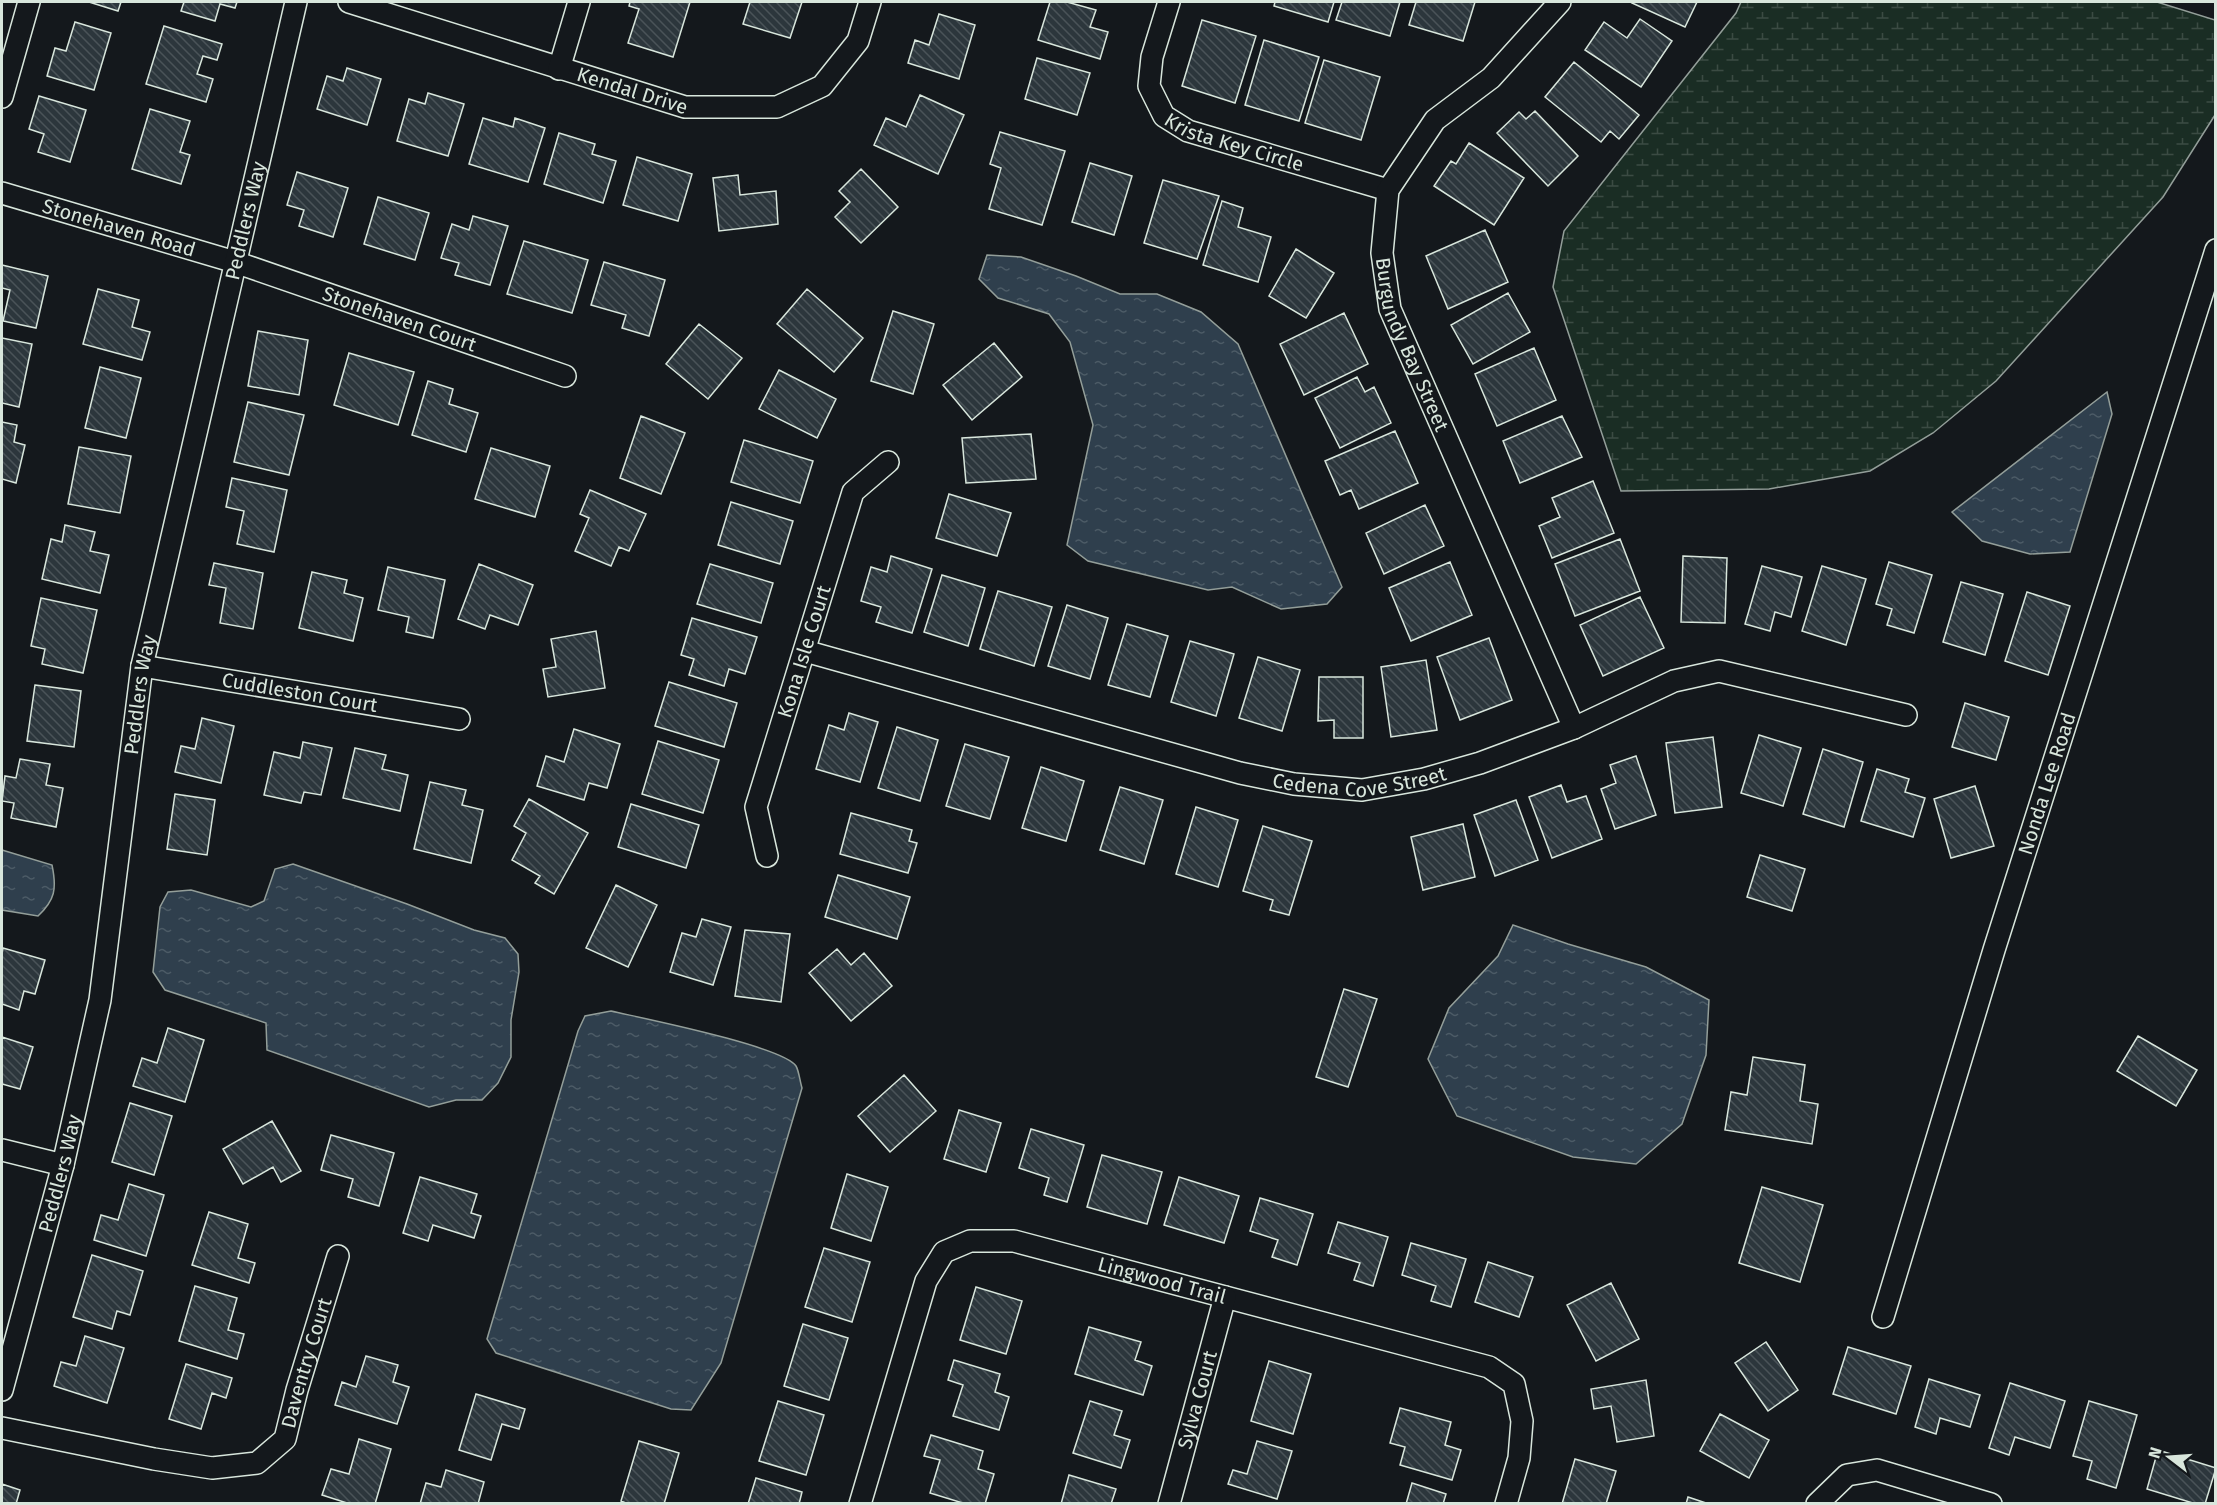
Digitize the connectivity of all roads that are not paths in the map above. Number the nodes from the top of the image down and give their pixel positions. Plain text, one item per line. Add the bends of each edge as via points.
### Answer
1 (30, 2) edge
2 (296, 2) edge
3 (349, 2) edge
4 (579, 2) edge
5 (870, 2) edge
6 (1169, 2) edge
7 (1560, 2) edge
8 (559, 69) junction
9 (2, 97) edge
10 (1388, 190) junction
11 (2, 193) edge
12 (2216, 250) edge
13 (235, 262) junction
14 (565, 376) dead end
15 (888, 462) dead end
16 (805, 651) junction
17 (142, 666) junction
18 (1906, 715) dead end
19 (459, 719) dead end
20 (1574, 728) junction
21 (767, 855) dead end
22 (2, 1150) edge
23 (63, 1165) junction
24 (338, 1256) dead end
25 (1225, 1297) junction
26 (1883, 1317) dead end
27 (2, 1390) edge
28 (2, 1428) edge
29 (860, 1503) edge
30 (1168, 1503) edge
31 (1506, 1503) edge
32 (1817, 1503) edge
33 (1991, 1503) edge

1 - 9 street
2 - 13 street, Peddlers Way
3 - 8 street, Kendal Drive
4 - 8 street
5 - 8 street, Kendal Drive via 858,41 822,86 777,107 685,107
6 - 10 street, Krista Key Circle via 1152,57 1149,86 1164,116 1188,131
7 - 10 street, Burgundy Bay Street via 1491,78 1435,120
10 - 20 street, Burgundy Bay Street via 1382,253 1390,309
11 - 13 street, Stonehaven Road
12 - 26 street, Nonda Lee Road via 1994,950
13 - 14 street, Stonehaven Court
13 - 17 street, Peddlers Way
15 - 16 street, Kona Isle Court via 854,492
16 - 20 street, Cedena Cove Street via 1239,773 1294,784 1362,789 1424,780
16 - 21 street, Kona Isle Court via 756,807
17 - 19 street, Cuddleston Court
17 - 23 street, Peddlers Way via 100,1000
18 - 20 street, Cedena Cove Street via 1719,671 1674,681
22 - 23 street
23 - 27 street, Peddlers Way
24 - 28 street, Daventry Court via 285,1438 257,1463 213,1468
25 - 29 street, Lingwood Trail via 1014,1241 970,1241 944,1252 926,1281
25 - 30 street, Sylva Court
25 - 31 street, Lingwood Trail via 1488,1367 1514,1384 1522,1421 1519,1458
32 - 33 street via 1847,1474 1877,1470

